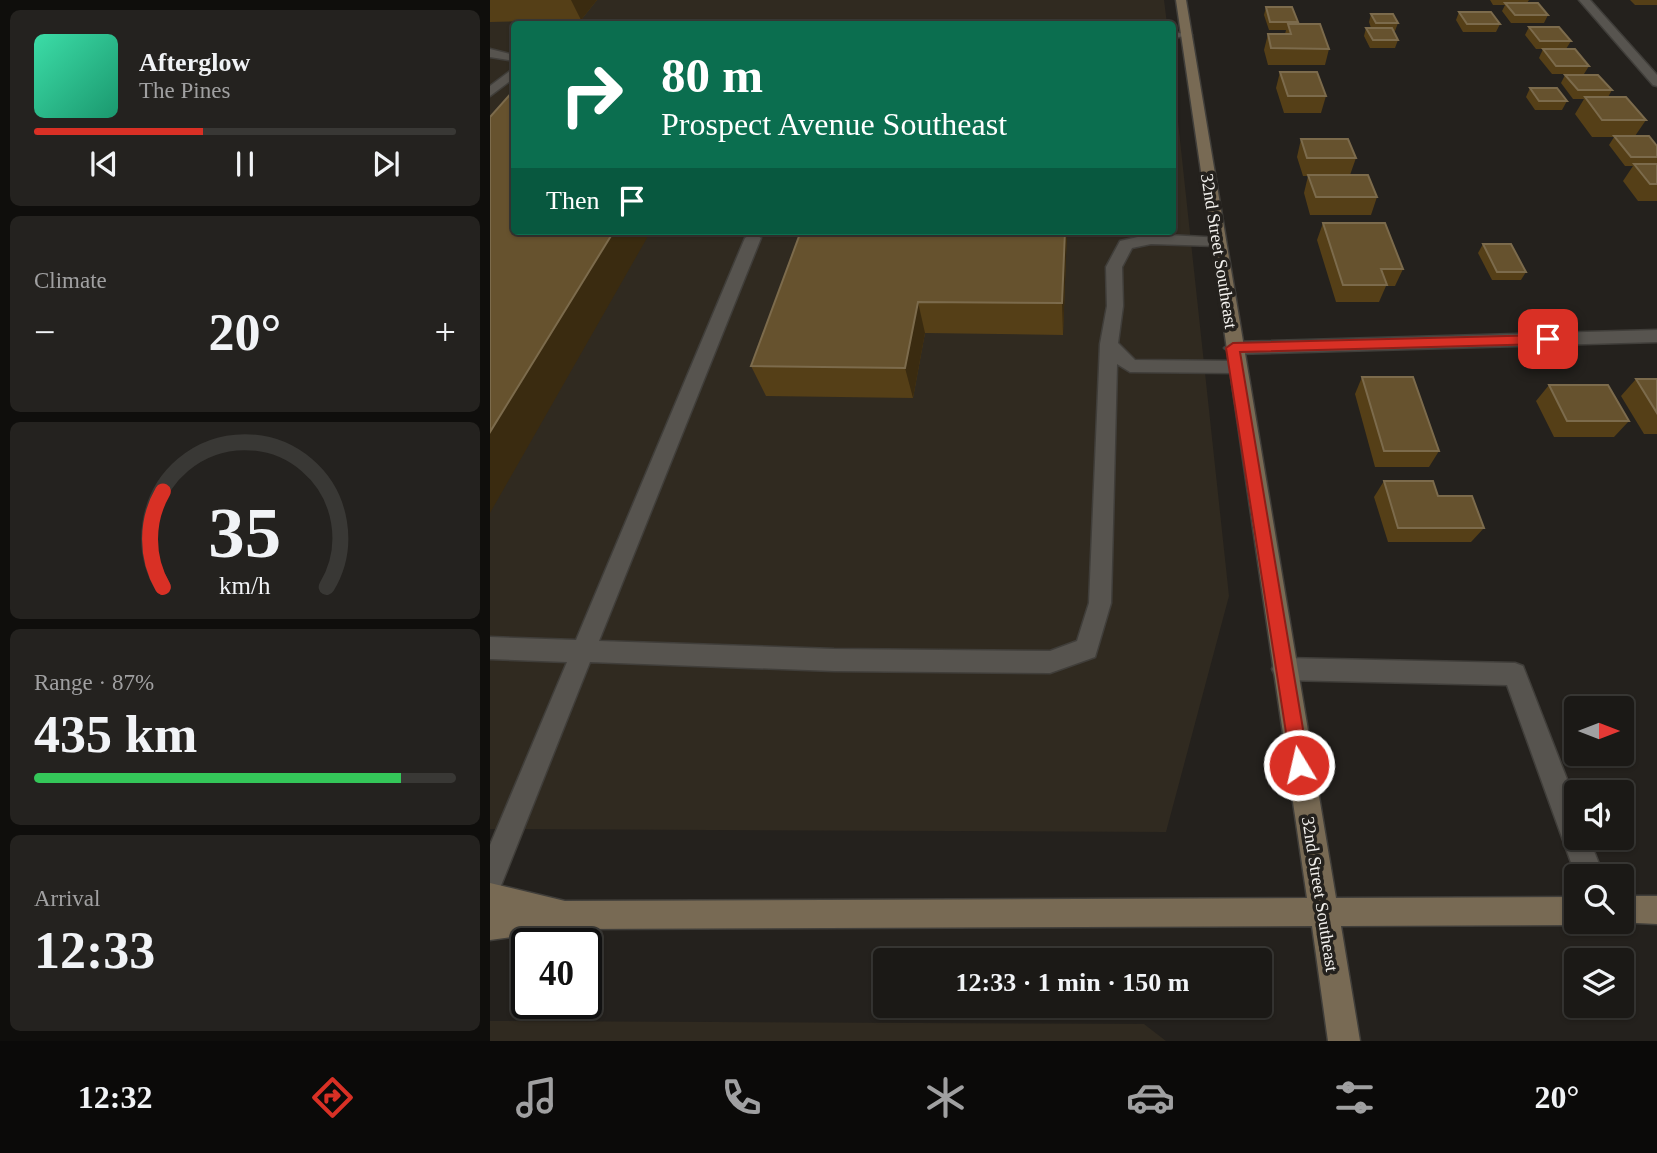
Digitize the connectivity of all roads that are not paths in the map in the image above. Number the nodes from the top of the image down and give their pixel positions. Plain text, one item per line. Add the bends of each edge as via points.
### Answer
1 (1181, 0) edge
2 (1584, 0) edge
3 (1179, 35) edge
4 (490, 54) edge
5 (511, 60) edge
6 (511, 62) edge
7 (490, 69) edge
8 (511, 74) edge
9 (1657, 82) edge
10 (490, 92) edge
11 (753, 238) dead end
12 (1126, 238) edge
13 (1217, 241) junction
14 (1657, 336) edge
15 (1110, 345) junction
16 (1235, 358) junction
17 (490, 648) edge
18 (583, 653) junction
19 (1284, 669) junction
20 (1585, 864) edge
21 (490, 878) edge
22 (490, 897) edge
23 (1634, 910) edge
24 (1657, 910) edge
25 (1564, 911) edge
26 (1323, 913) junction
27 (571, 915) junction
28 (490, 926) edge
29 (1344, 1041) edge

1 - 3 street, 32nd Street Southeast
2 - 9 street
3 - 13 street, 32nd Street Southeast
4 - 5 street
6 - 7 street
8 - 10 street
11 - 18 street
12 - 13 street
12 - 15 street via 1114,267
13 - 16 street, 32nd Street Southeast
14 - 16 street
15 - 16 street via 1130,366
15 - 18 street via 1100,603 1087,649 1050,662
16 - 19 street, 32nd Street Southeast
17 - 18 street
18 - 21 street
19 - 20 street via 1515,674
19 - 26 street, 32nd Street Southeast
22 - 27 street
23 - 24 street
25 - 26 street
26 - 27 street
26 - 29 street, 32nd Street Southeast
27 - 28 street

